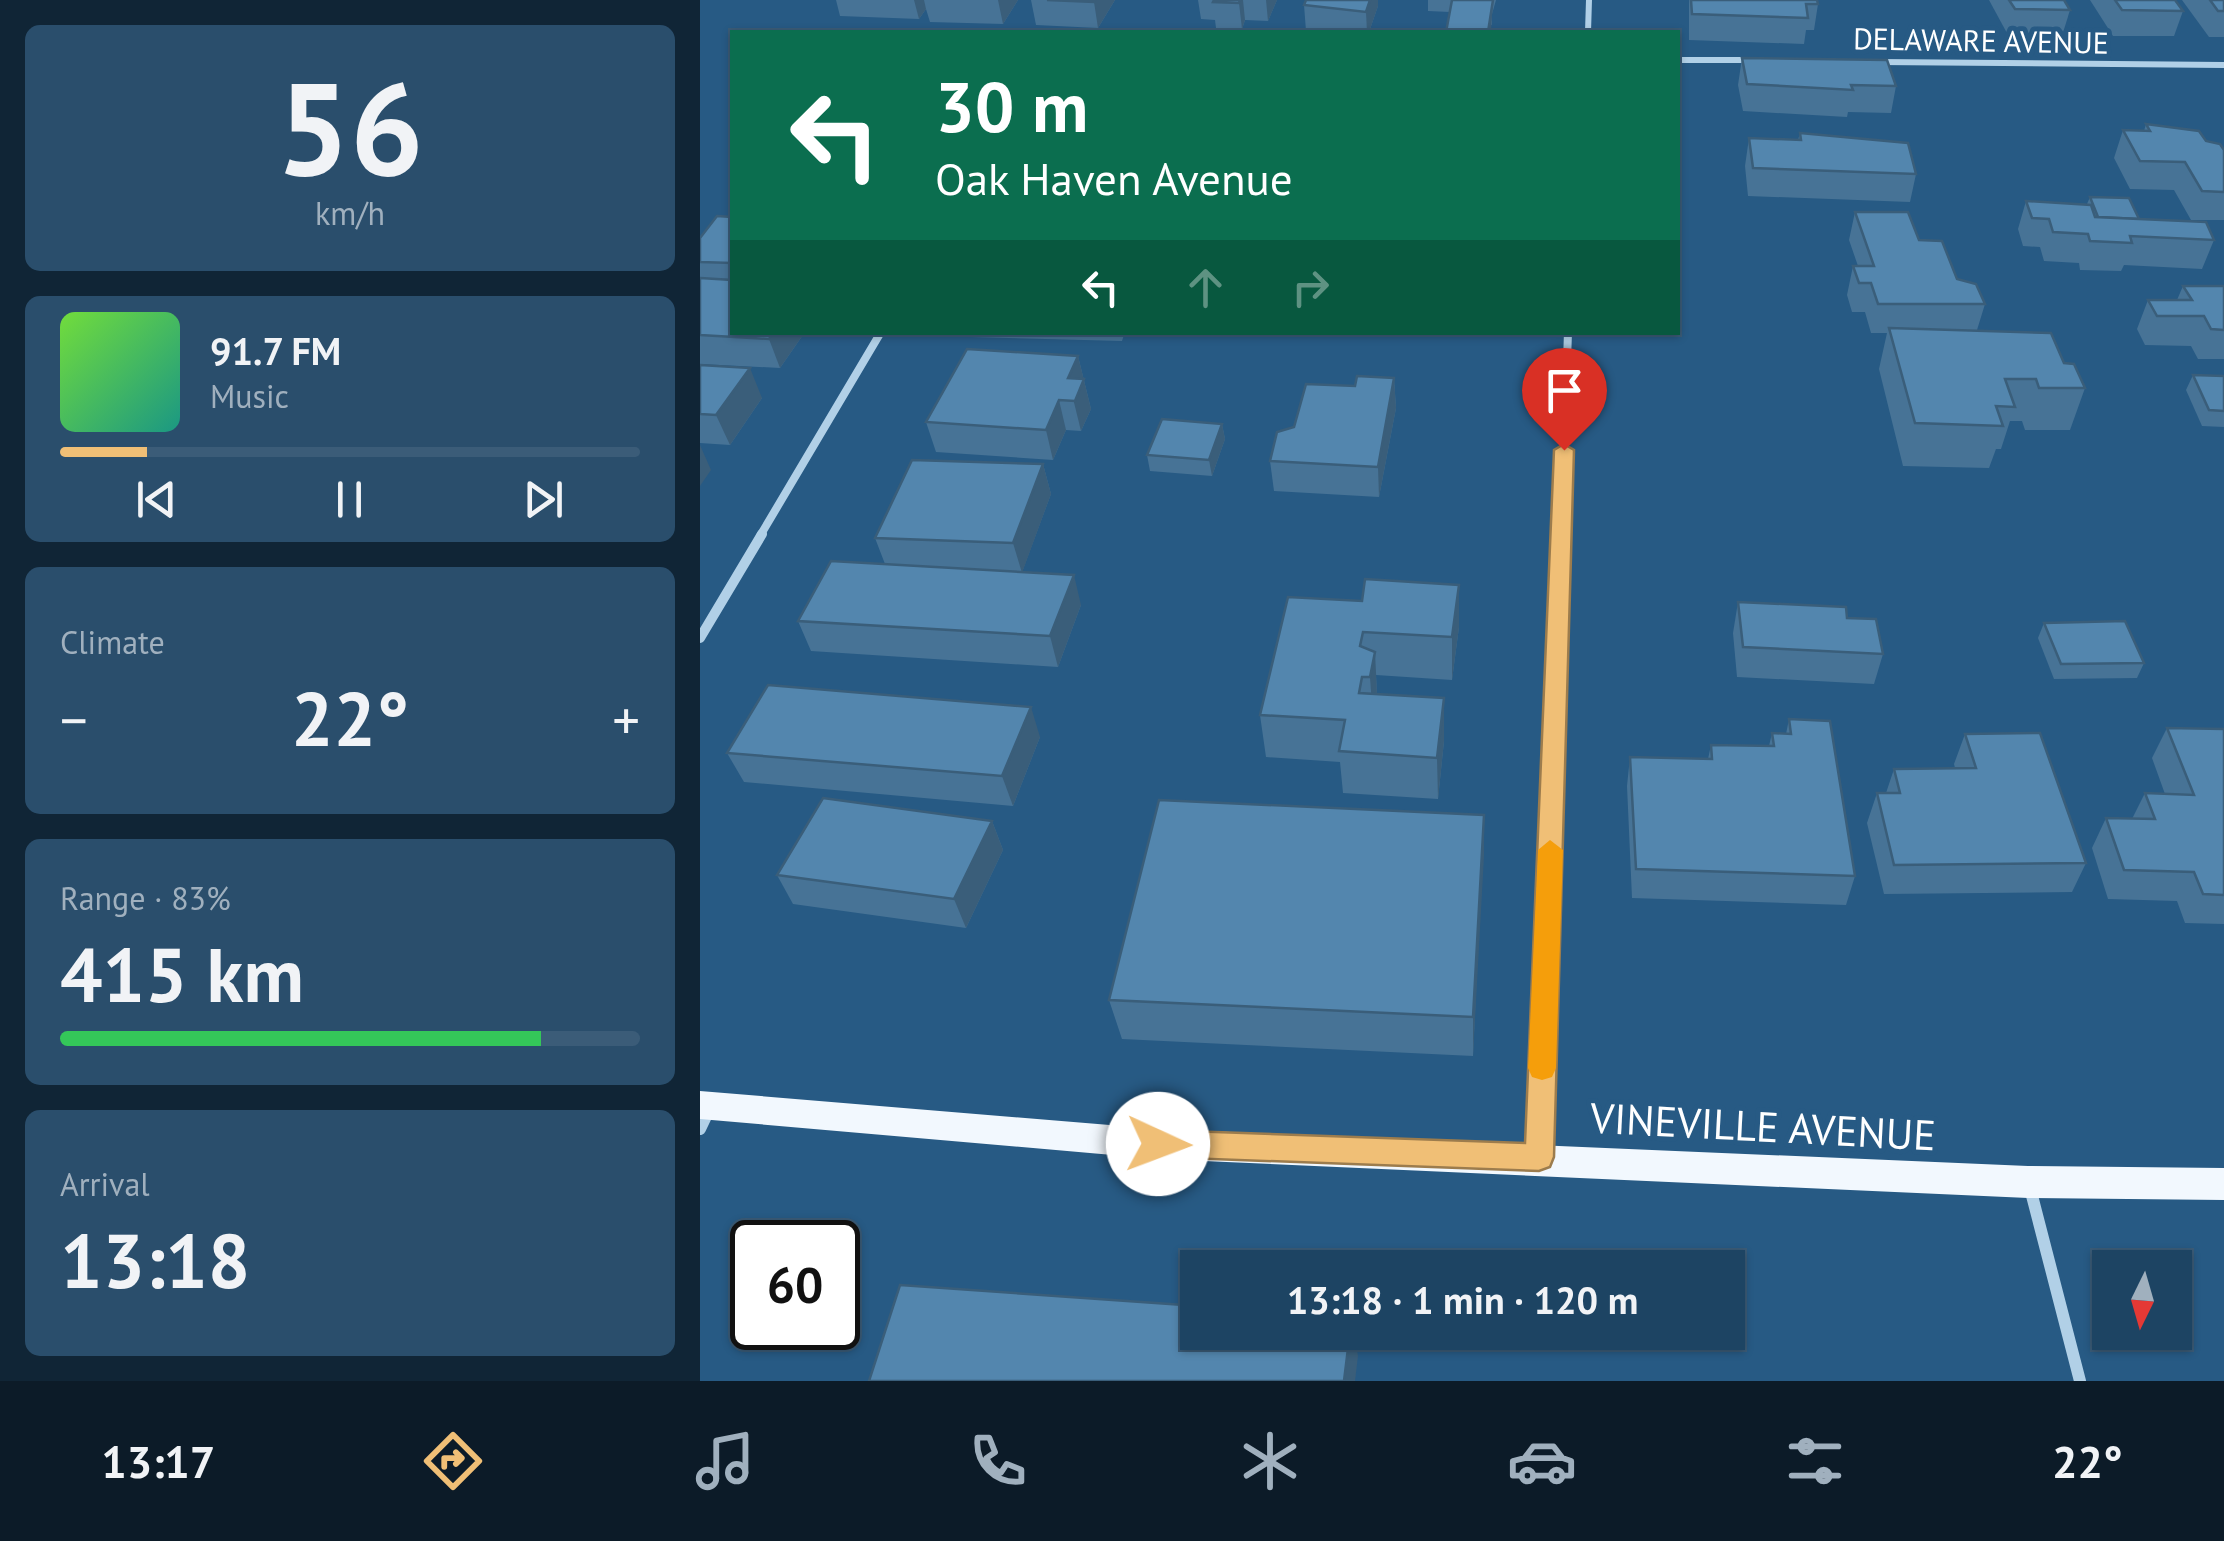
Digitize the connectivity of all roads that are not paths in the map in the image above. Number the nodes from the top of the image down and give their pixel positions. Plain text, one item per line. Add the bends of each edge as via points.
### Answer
1 (1589, 0) edge
2 (1588, 30) edge
3 (1680, 60) edge
4 (1754, 60) edge
5 (1869, 62) edge
6 (2224, 64) edge
7 (879, 335) edge
8 (1568, 335) edge
9 (700, 638) edge
10 (704, 1114) edge
11 (1539, 1157) junction
12 (2028, 1182) junction
13 (2224, 1184) edge
14 (2080, 1381) edge

1 - 2 street
3 - 4 street
5 - 6 street, DELAWARE AVENUE
7 - 9 street
8 - 11 street
10 - 11 main road, VINEVILLE AVENUE via 1158,1144
11 - 12 main road, VINEVILLE AVENUE
12 - 13 main road, VINEVILLE AVENUE
12 - 14 street

